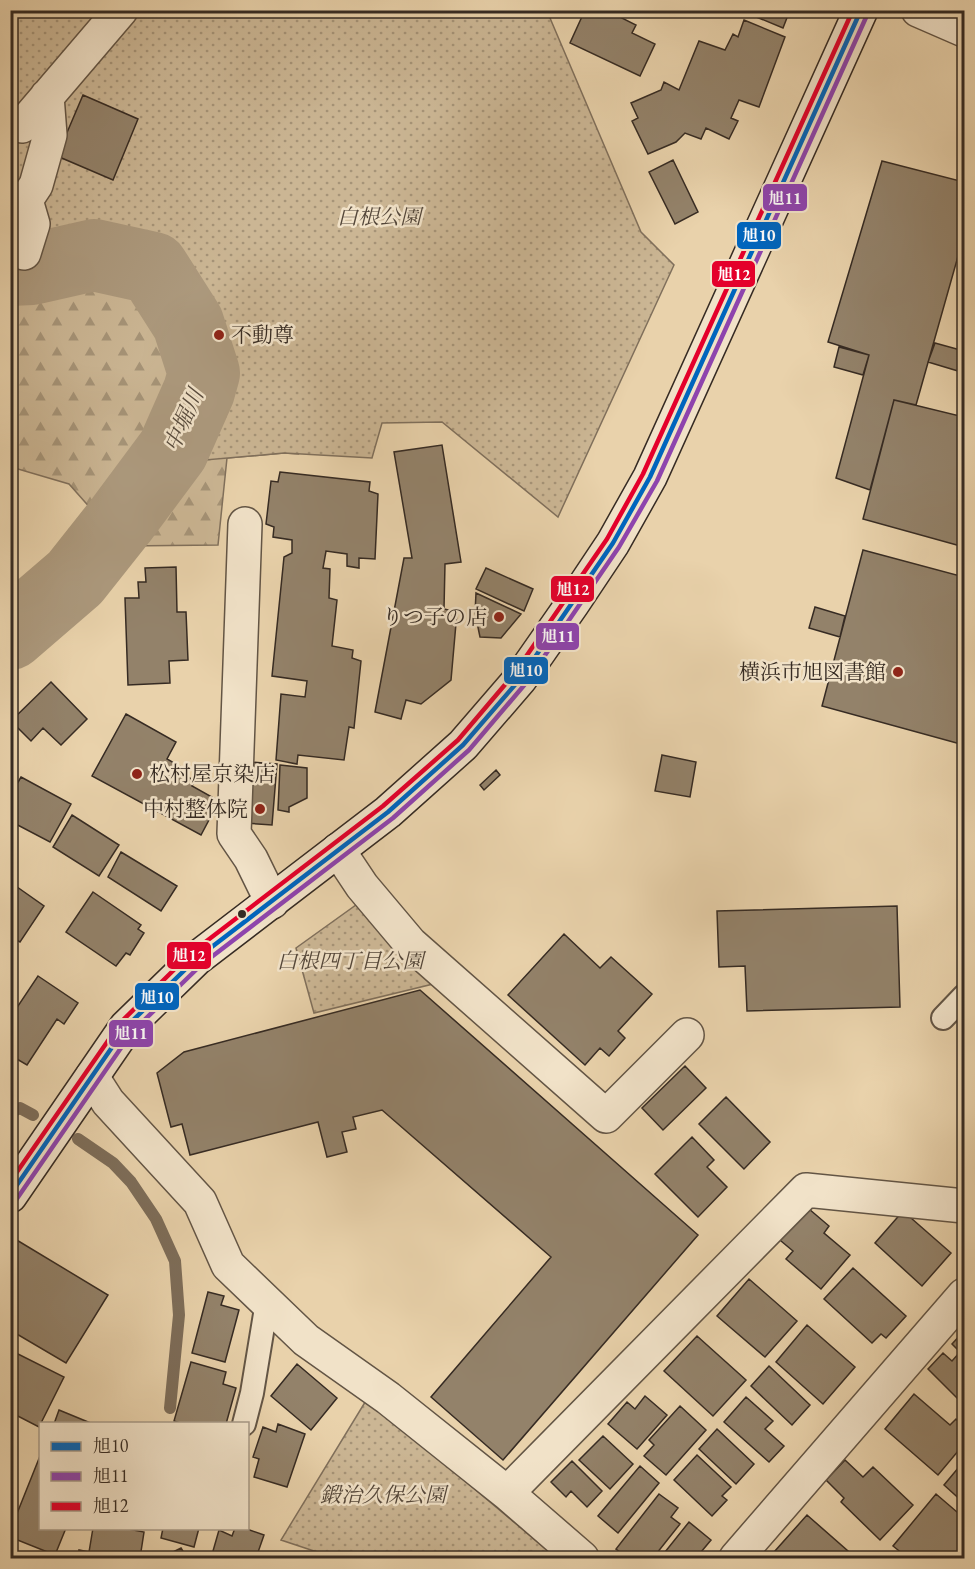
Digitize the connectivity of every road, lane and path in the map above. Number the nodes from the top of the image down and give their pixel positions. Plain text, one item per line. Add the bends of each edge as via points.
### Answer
1 (121, 10) edge
2 (861, 10) edge
3 (918, 10) edge
4 (964, 30) edge
5 (47, 96) junction
6 (22, 126) dead end
7 (24, 253) dead end
8 (245, 524) dead end
9 (339, 850) junction
10 (272, 902) junction
11 (964, 996) edge
12 (943, 1018) dead end
13 (687, 1035) dead end
14 (92, 1077) junction
15 (10, 1196) edge
16 (964, 1206) edge
17 (964, 1295) edge
18 (267, 1302) junction
19 (245, 1422) edge
20 (507, 1493) junction
21 (582, 1558) edge
22 (736, 1558) edge

1 - 5 street
2 - 9 street via 650,477 614,543 520,679 463,745
3 - 4 street
5 - 6 street
5 - 7 street via 50,135 36,185 26,200 33,225
8 - 10 street via 234,834
9 - 10 street
9 - 13 street via 362,886 410,943 606,1116
10 - 14 street via 196,959 134,1019
11 - 12 lane
14 - 15 street
14 - 18 street via 108,1102 200,1202 228,1265
16 - 20 street via 806,1190
17 - 22 street
18 - 19 lane
18 - 20 street via 306,1340 388,1398
20 - 21 street

